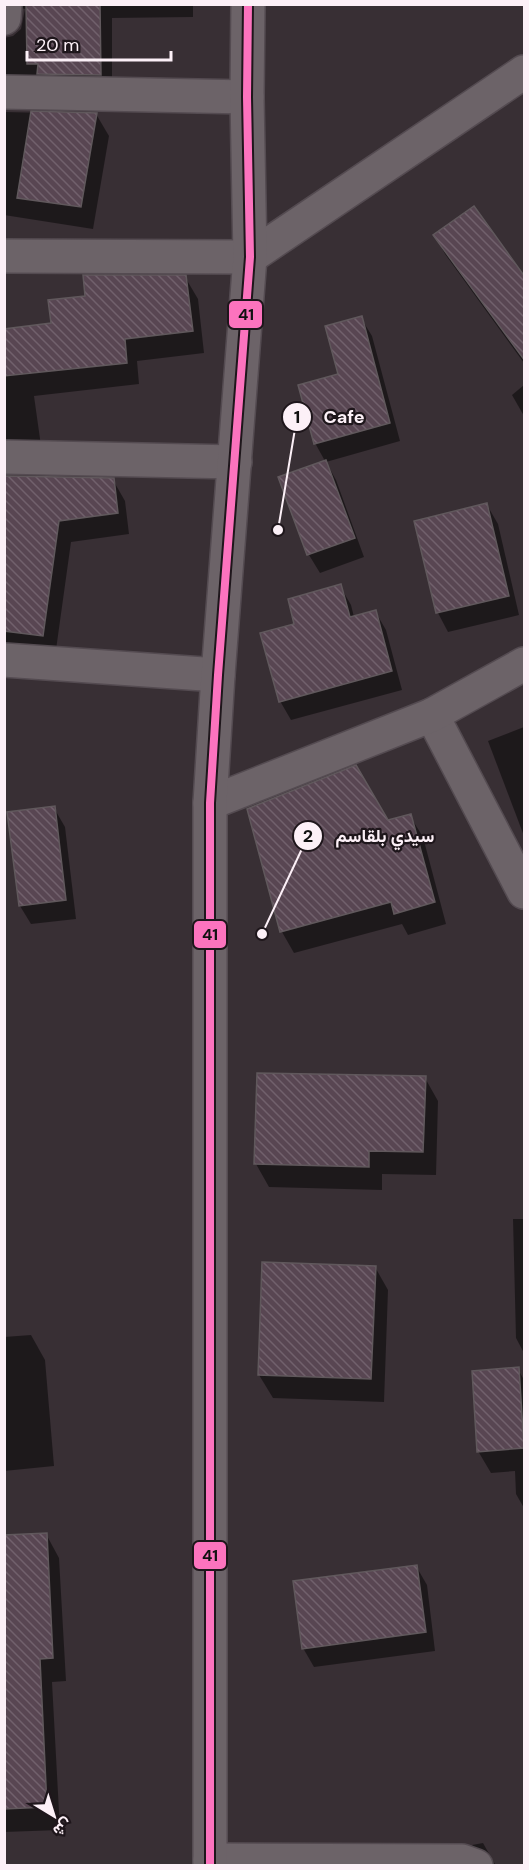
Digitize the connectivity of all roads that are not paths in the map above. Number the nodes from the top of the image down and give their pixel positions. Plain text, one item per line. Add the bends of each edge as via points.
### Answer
1 (5, 4) edge
2 (248, 4) edge
3 (4, 18) edge
4 (525, 72) edge
5 (4, 92) edge
6 (247, 97) junction
7 (4, 256) edge
8 (250, 257) junction
9 (4, 457) edge
10 (235, 462) junction
11 (4, 660) edge
12 (525, 664) edge
13 (218, 675) junction
14 (432, 715) junction
15 (210, 803) junction
16 (525, 892) edge
17 (210, 1863) edge
18 (476, 1866) edge

1 - 3 street
2 - 6 street
4 - 8 street
5 - 6 street
6 - 8 street
7 - 8 street
8 - 10 street
9 - 10 street
10 - 13 street
11 - 13 street
12 - 14 street
13 - 15 street
14 - 15 street
14 - 16 street
15 - 17 street
17 - 18 street via 462,1861

